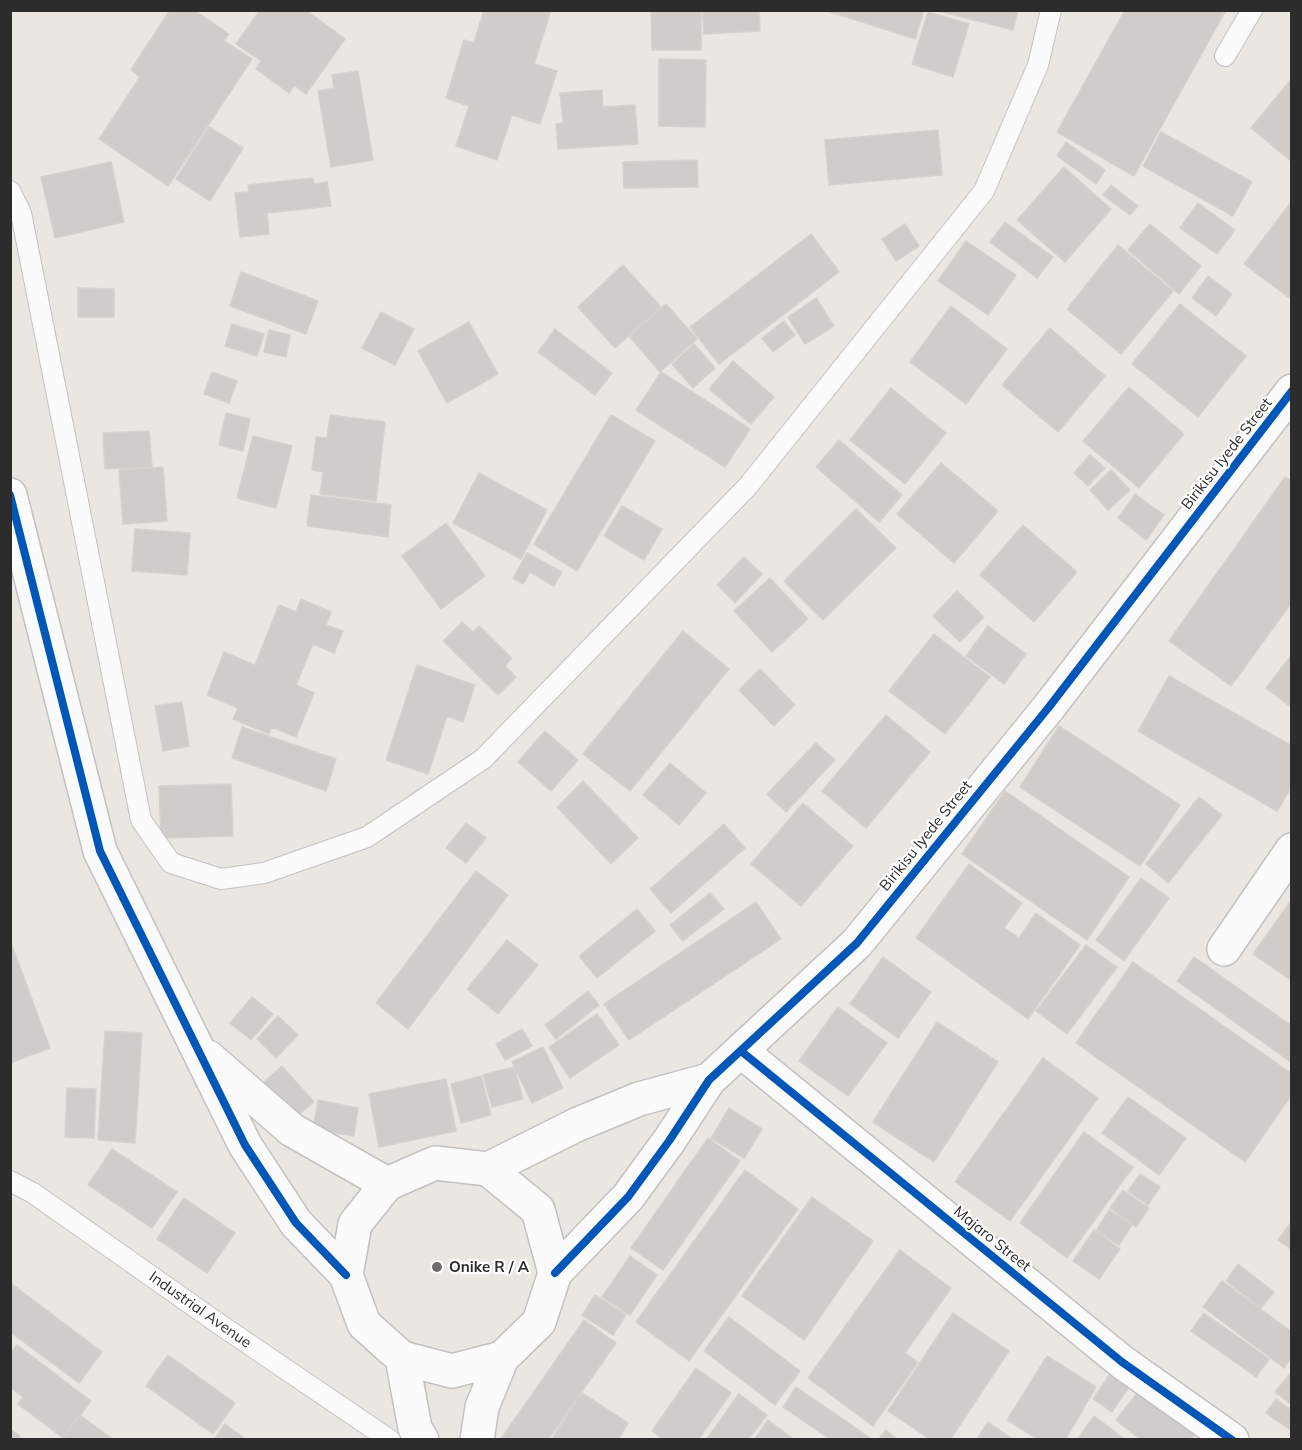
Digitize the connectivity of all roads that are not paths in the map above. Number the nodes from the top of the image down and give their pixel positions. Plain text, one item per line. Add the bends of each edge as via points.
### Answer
1 (1051, 10) edge
2 (1252, 10) edge
3 (1225, 56) dead end
4 (10, 191) edge
5 (1288, 403) edge
6 (10, 495) edge
7 (1292, 850) edge
8 (1224, 949) dead end
9 (196, 1046) junction
10 (741, 1051) junction
11 (709, 1080) junction
12 (488, 1170) junction
13 (10, 1180) edge
14 (387, 1184) junction
15 (555, 1273) junction
16 (346, 1275) junction
17 (402, 1358) junction
18 (502, 1358) junction
19 (390, 1440) edge
20 (422, 1440) edge
21 (477, 1440) edge
22 (1232, 1440) edge

1 - 4 lane via 1038,65 984,191 748,486 483,759 367,837 264,873 221,879 171,863 141,820 21,213
2 - 3 lane
5 - 10 street, Birikisu Iyede Street via 857,943
6 - 9 street via 100,851
7 - 8 street
9 - 14 street via 292,1130
9 - 16 street via 245,1145 296,1223
10 - 11 street, Birikisu Iyede Street
10 - 22 street, Majaro Street via 1122,1362
11 - 12 street, Birikisu Iyede Street via 639,1099 576,1125
11 - 15 street, Birikisu Iyede Street via 628,1197
12 - 14 street via 435,1163
12 - 15 street via 538,1210
13 - 19 lane, Industrial Avenue
14 - 16 street via 355,1224
15 - 18 street via 539,1322
16 - 17 street via 364,1324
17 - 18 street via 452,1371
17 - 20 street via 415,1428
18 - 21 street via 482,1407

